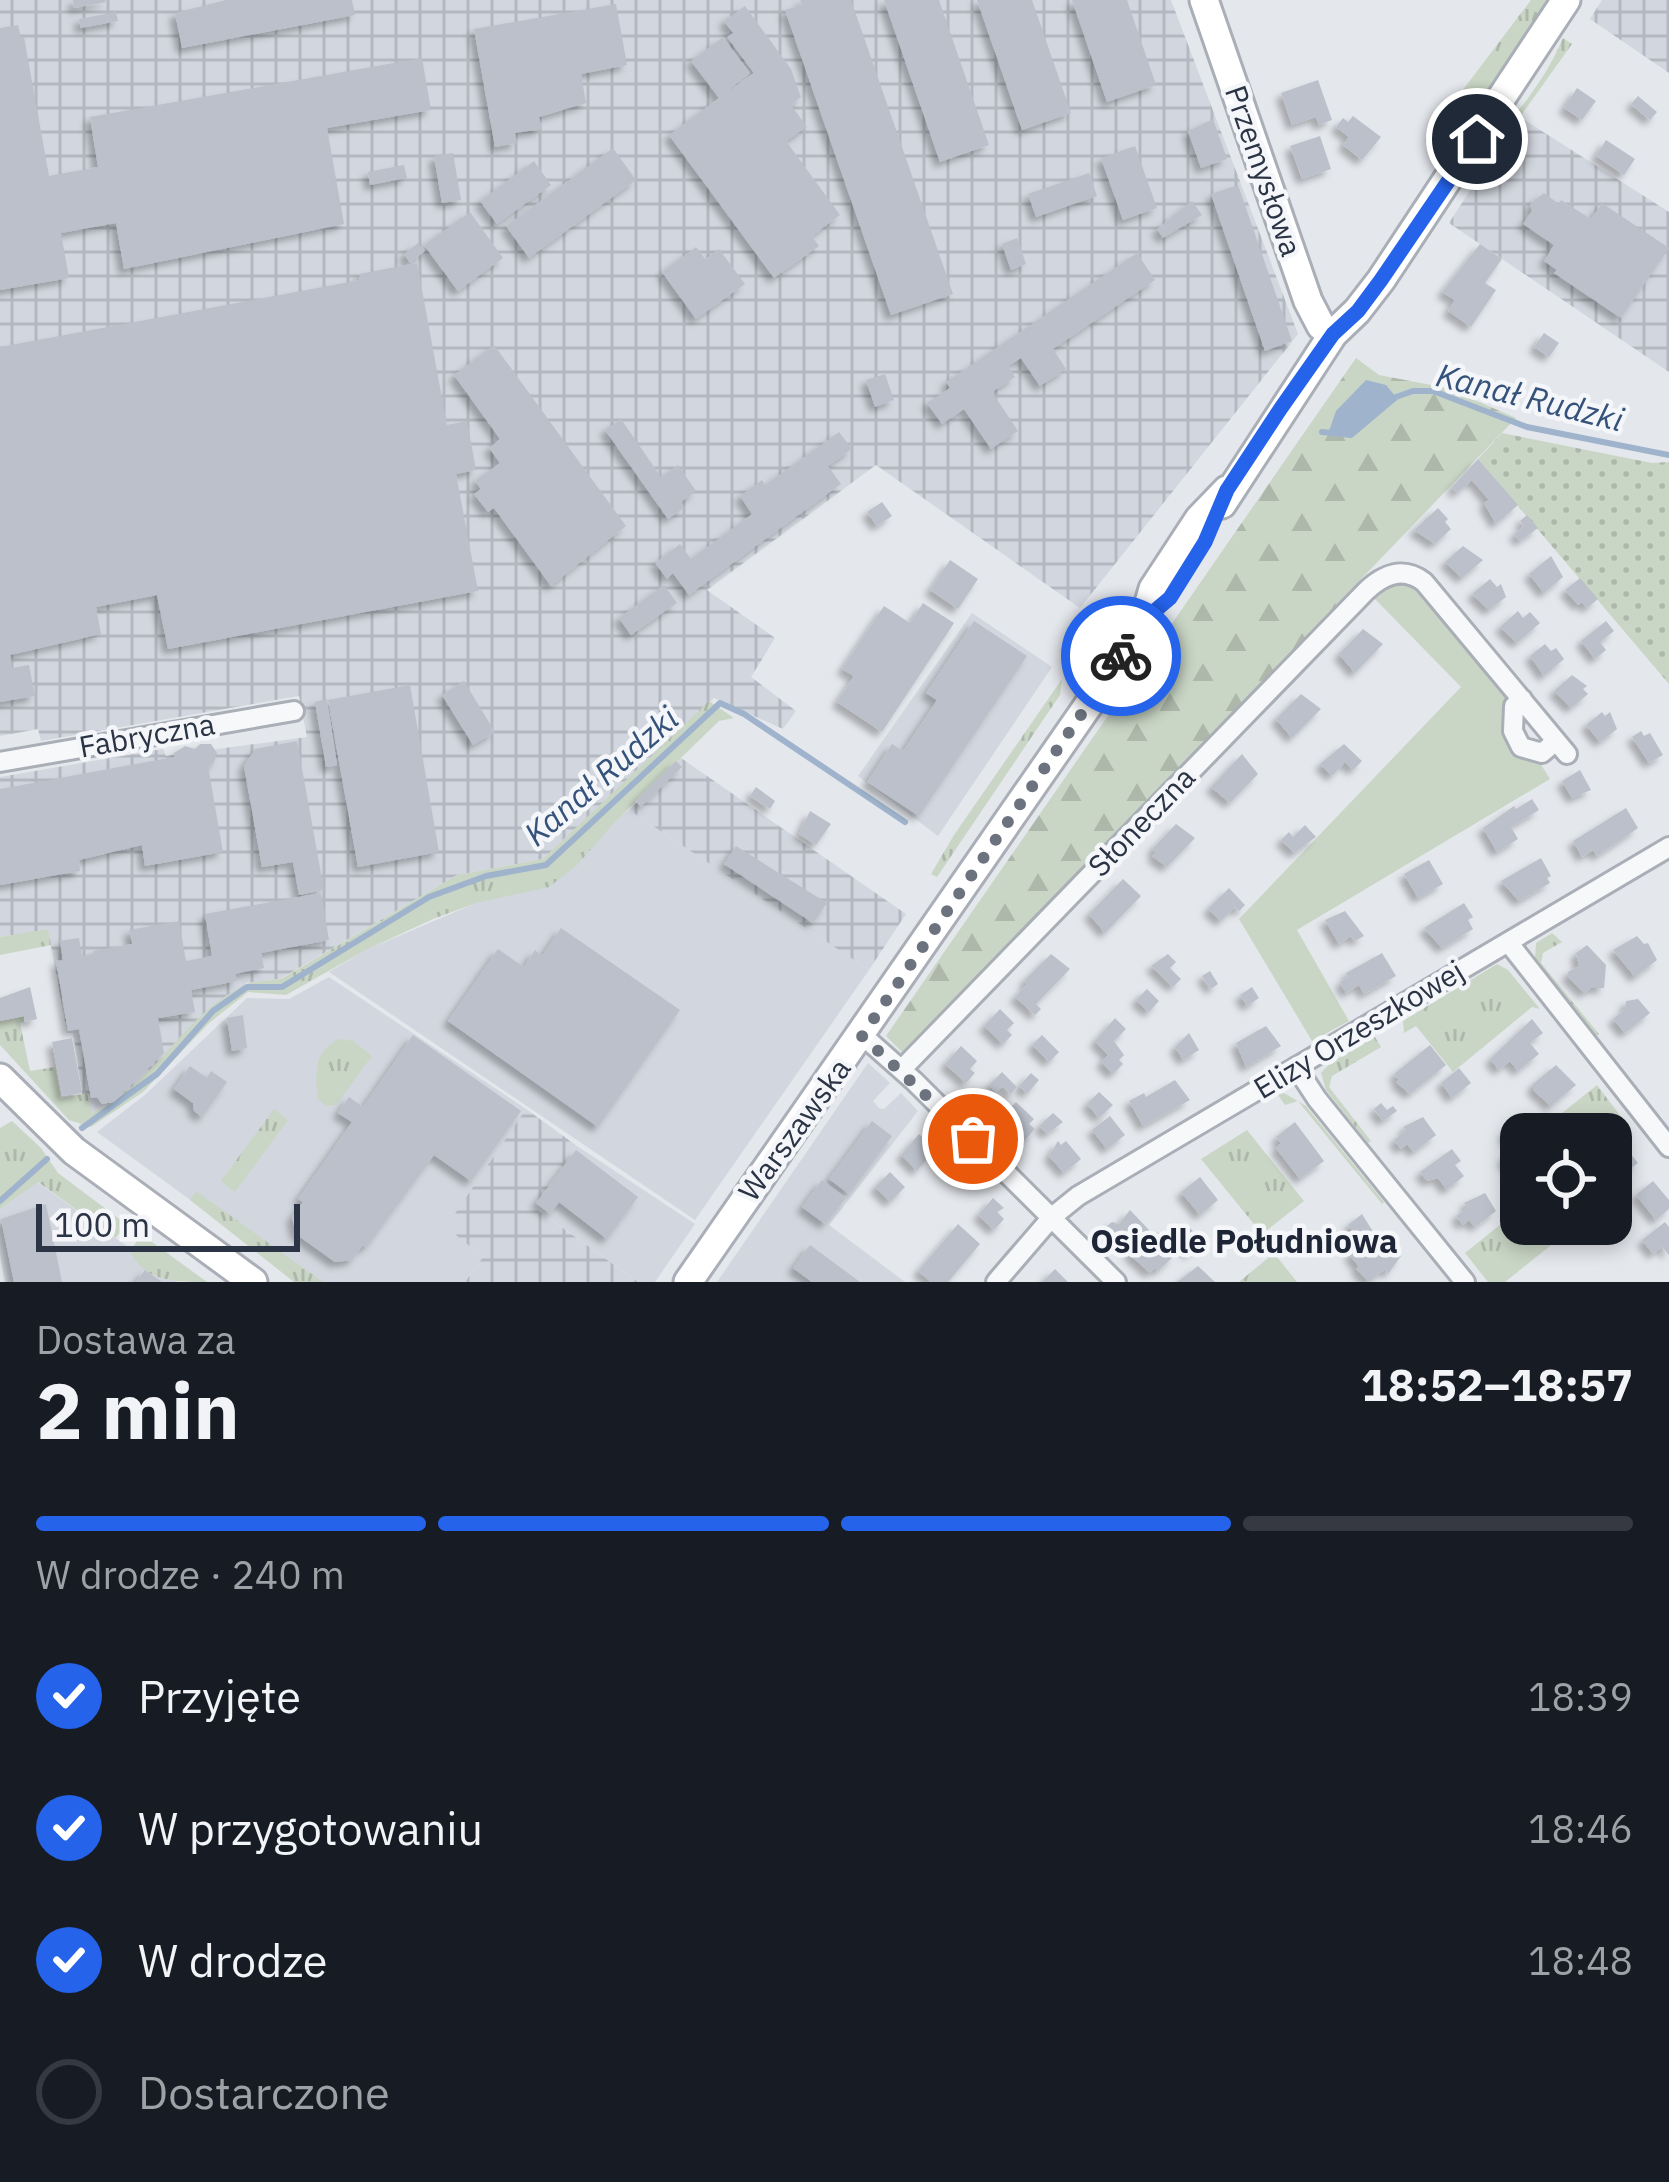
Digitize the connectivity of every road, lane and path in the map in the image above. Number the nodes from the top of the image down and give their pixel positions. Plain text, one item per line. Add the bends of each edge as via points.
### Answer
1 (1204, 0) edge
2 (1566, 0) edge
3 (1333, 334) junction
4 (1522, 698) junction
5 (294, 711) dead end
6 (0, 762) edge
7 (1669, 847) edge
8 (1508, 942) junction
9 (862, 1036) junction
10 (1296, 1067) junction
11 (902, 1069) junction
12 (6, 1095) edge
13 (1669, 1147) edge
14 (1052, 1217) junction
15 (254, 1282) edge
16 (688, 1282) edge
17 (996, 1282) edge
18 (1116, 1282) edge
19 (1465, 1282) edge

1 - 3 main road, Przemysłowa via 1308,301
2 - 3 main road, Warszawska via 1381,280
3 - 9 main road, Warszawska via 1199,519 1153,589 1144,620
4 - 4 street via 1562,747 1521,747 1513,731
4 - 11 street, Słoneczna via 1424,583 1402,573 1384,577
5 - 6 street, Fabryczna
7 - 8 street, Elizy Orzeszkowej
8 - 10 street, Elizy Orzeszkowej
8 - 13 street
9 - 11 street
9 - 16 main road, Warszawska
10 - 14 street, Elizy Orzeszkowej
10 - 19 street
11 - 14 street
12 - 15 main road
14 - 17 street, Elizy Orzeszkowej
14 - 18 street

